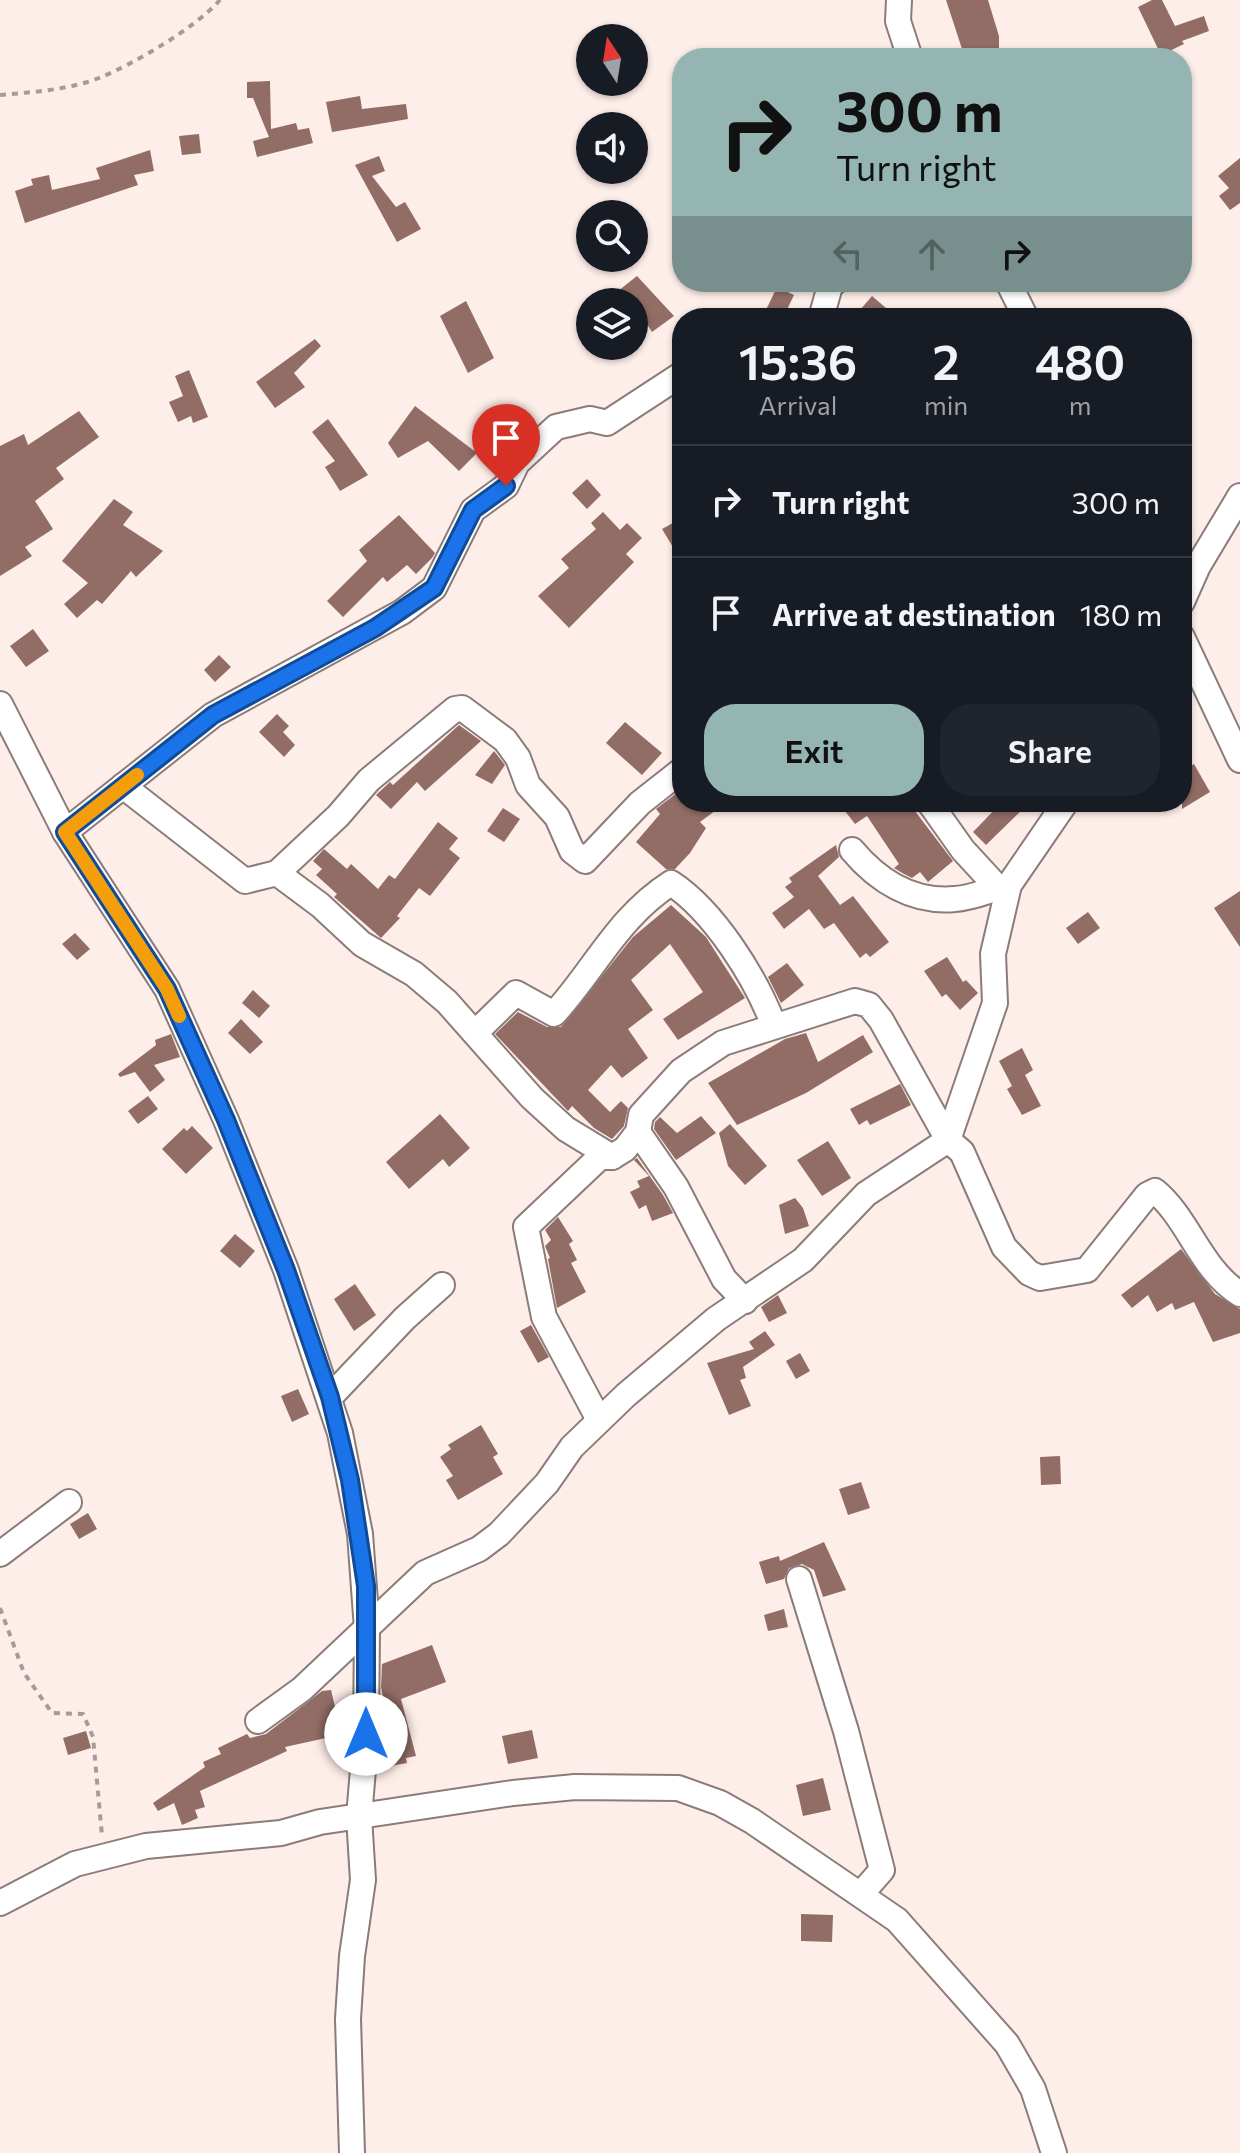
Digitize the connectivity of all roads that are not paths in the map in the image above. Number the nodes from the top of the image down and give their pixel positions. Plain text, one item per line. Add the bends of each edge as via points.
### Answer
1 (899, 0) edge
2 (907, 48) edge
3 (672, 381) edge
4 (1240, 496) edge
5 (1192, 580) edge
6 (1192, 658) edge
7 (0, 704) edge
8 (1240, 760) edge
9 (672, 778) edge
10 (123, 786) junction
11 (936, 812) edge
12 (1057, 812) edge
13 (65, 832) junction
14 (852, 850) dead end
15 (277, 873) junction
16 (1004, 886) junction
17 (774, 1026) junction
18 (475, 1033) junction
19 (638, 1132) junction
20 (948, 1140) junction
21 (612, 1157) junction
22 (442, 1285) dead end
23 (1240, 1294) edge
24 (745, 1301) junction
25 (330, 1397) junction
26 (598, 1418) junction
27 (69, 1502) dead end
28 (0, 1554) edge
29 (799, 1579) dead end
30 (367, 1629) junction
31 (258, 1721) dead end
32 (359, 1817) junction
33 (861, 1894) junction
34 (0, 1903) edge
35 (352, 2153) edge
36 (1054, 2153) edge

1 - 2 street via 898,21
3 - 10 street via 607,423 590,419 556,427 517,463 506,486 473,510 434,588 375,628 213,715
4 - 5 street
6 - 8 street
7 - 13 street
9 - 15 street via 585,861 572,851 557,817 528,785 505,740 462,708 455,709 369,780
10 - 13 street
10 - 15 street via 245,881
11 - 16 street via 963,850
12 - 16 street
13 - 25 street via 167,989 286,1270
14 - 16 street via 870,871 912,896 955,899
15 - 18 street via 362,944 414,974
16 - 20 street via 993,954 995,1003
17 - 18 street via 747,969 671,883 617,928 583,983 554,1014 516,993
17 - 19 street via 723,1043 681,1071 641,1115
17 - 20 street via 855,1001 869,1005
18 - 21 street via 566,1129
19 - 21 street
19 - 24 street via 676,1187 724,1279
20 - 23 street via 962,1152 1004,1247 1029,1273 1040,1278 1087,1270 1155,1191 1212,1270
20 - 24 street via 866,1194 803,1260
21 - 26 street via 600,1157 579,1175 524,1235 544,1317
22 - 25 street
24 - 26 street
25 - 30 street via 360,1534
26 - 30 street via 499,1534 425,1573
27 - 28 street
29 - 33 street via 882,1870
30 - 31 street
30 - 32 street
32 - 33 street via 575,1787 678,1788 752,1821
32 - 34 street via 281,1833 106,1854
32 - 35 street via 363,1880 348,2019
33 - 36 street via 907,1930 1007,2044 1033,2089

